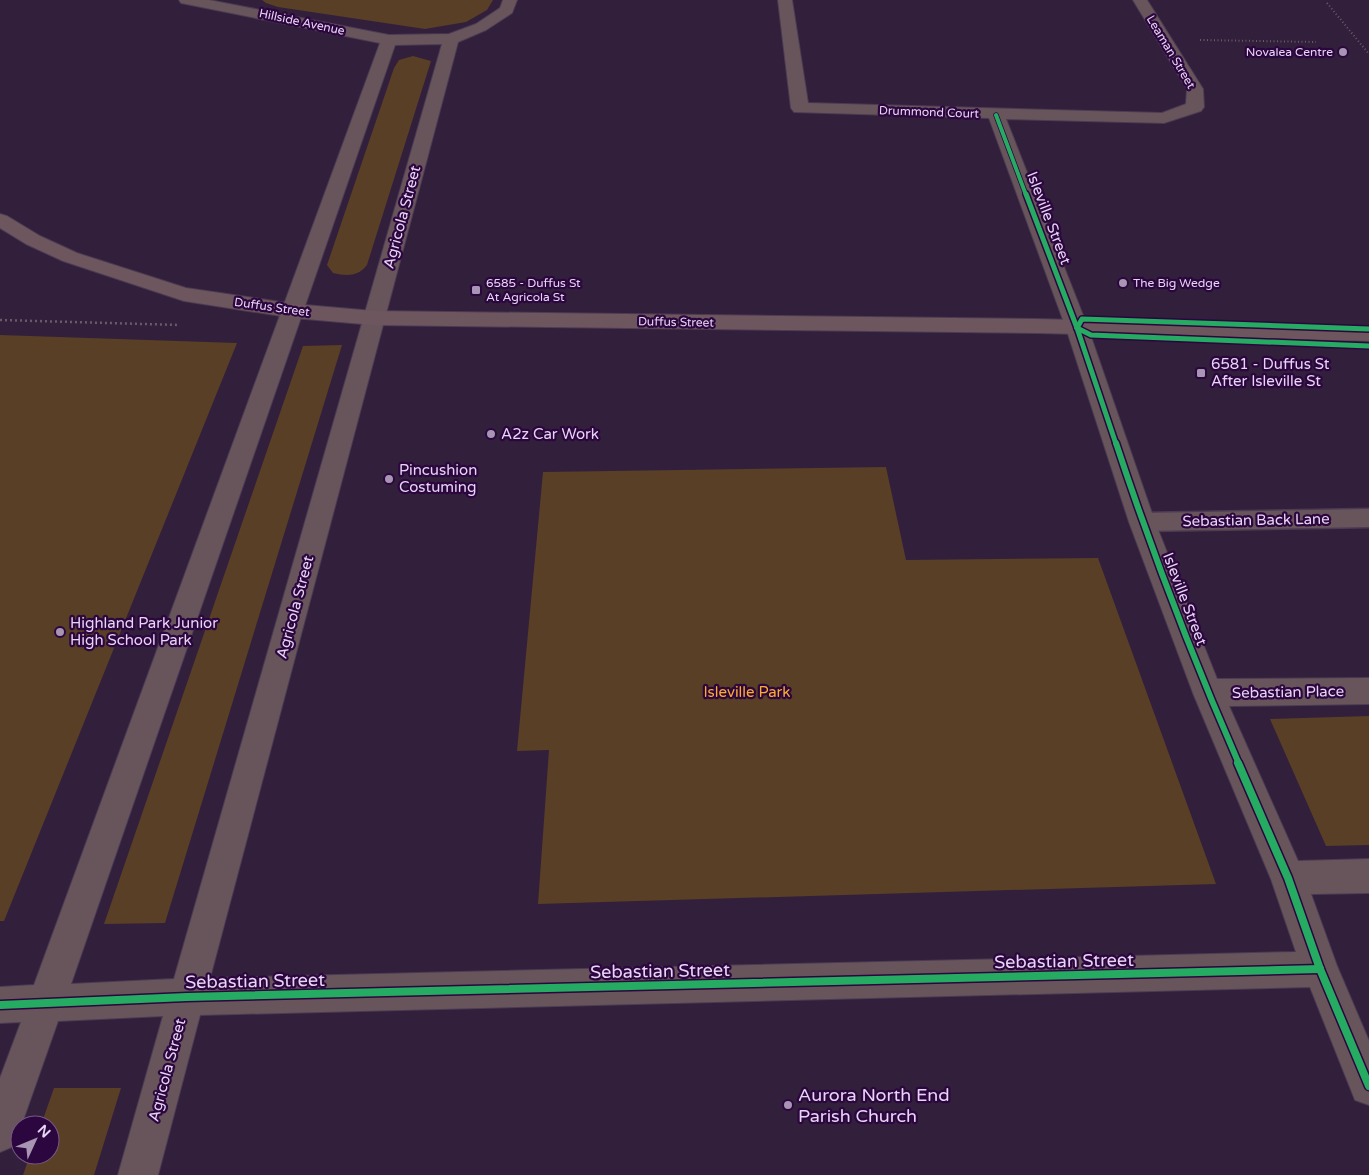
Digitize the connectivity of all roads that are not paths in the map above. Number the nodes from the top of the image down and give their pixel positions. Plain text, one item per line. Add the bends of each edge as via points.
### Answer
1 (186, 0) edge
2 (510, 0) edge
3 (785, 0) edge
4 (1140, 0) edge
5 (236, 4) edge
6 (451, 39) junction
7 (389, 40) junction
8 (1195, 107) joint
9 (996, 115) junction
10 (0, 220) edge
11 (294, 312) junction
12 (374, 318) junction
13 (1077, 328) junction
14 (1369, 334) edge
15 (1369, 518) edge
16 (1142, 522) junction
17 (1369, 691) edge
18 (1208, 694) junction
19 (1369, 876) edge
20 (1288, 878) junction
21 (1320, 970) junction
22 (187, 998) junction
23 (47, 1004) junction
24 (0, 1005) edge
25 (1369, 1086) edge
26 (0, 1132) edge
27 (138, 1175) edge

1 - 5 street, Hillside Avenue
2 - 6 street via 507,10 481,27
3 - 9 street, Drummond Court via 800,108
4 - 8 street, Leaman Street via 1195,88
5 - 7 street, Hillside Avenue
6 - 7 street, Hillside Avenue
6 - 12 street, Agricola Street
7 - 11 street
8 - 9 street, Drummond Court via 1164,118
9 - 13 street, Isleville Street
10 - 11 main road, Duffus Street via 70,257 134,279 184,294
11 - 12 main road, Duffus Street
11 - 23 street
12 - 13 main road, Duffus Street
12 - 22 street, Agricola Street
13 - 14 main road, Duffus Street
13 - 16 street, Isleville Street
15 - 16 lane, Sebastian Back Lane
16 - 18 street, Isleville Street
17 - 18 street, Sebastian Place
18 - 20 street, Isleville Street
19 - 20 street
20 - 21 street, Isleville Street
21 - 22 street, Sebastian Street
21 - 25 street, Isleville Street
22 - 23 street, Sebastian Street
22 - 27 street, Agricola Street
23 - 24 street, Sebastian Street
23 - 26 street

